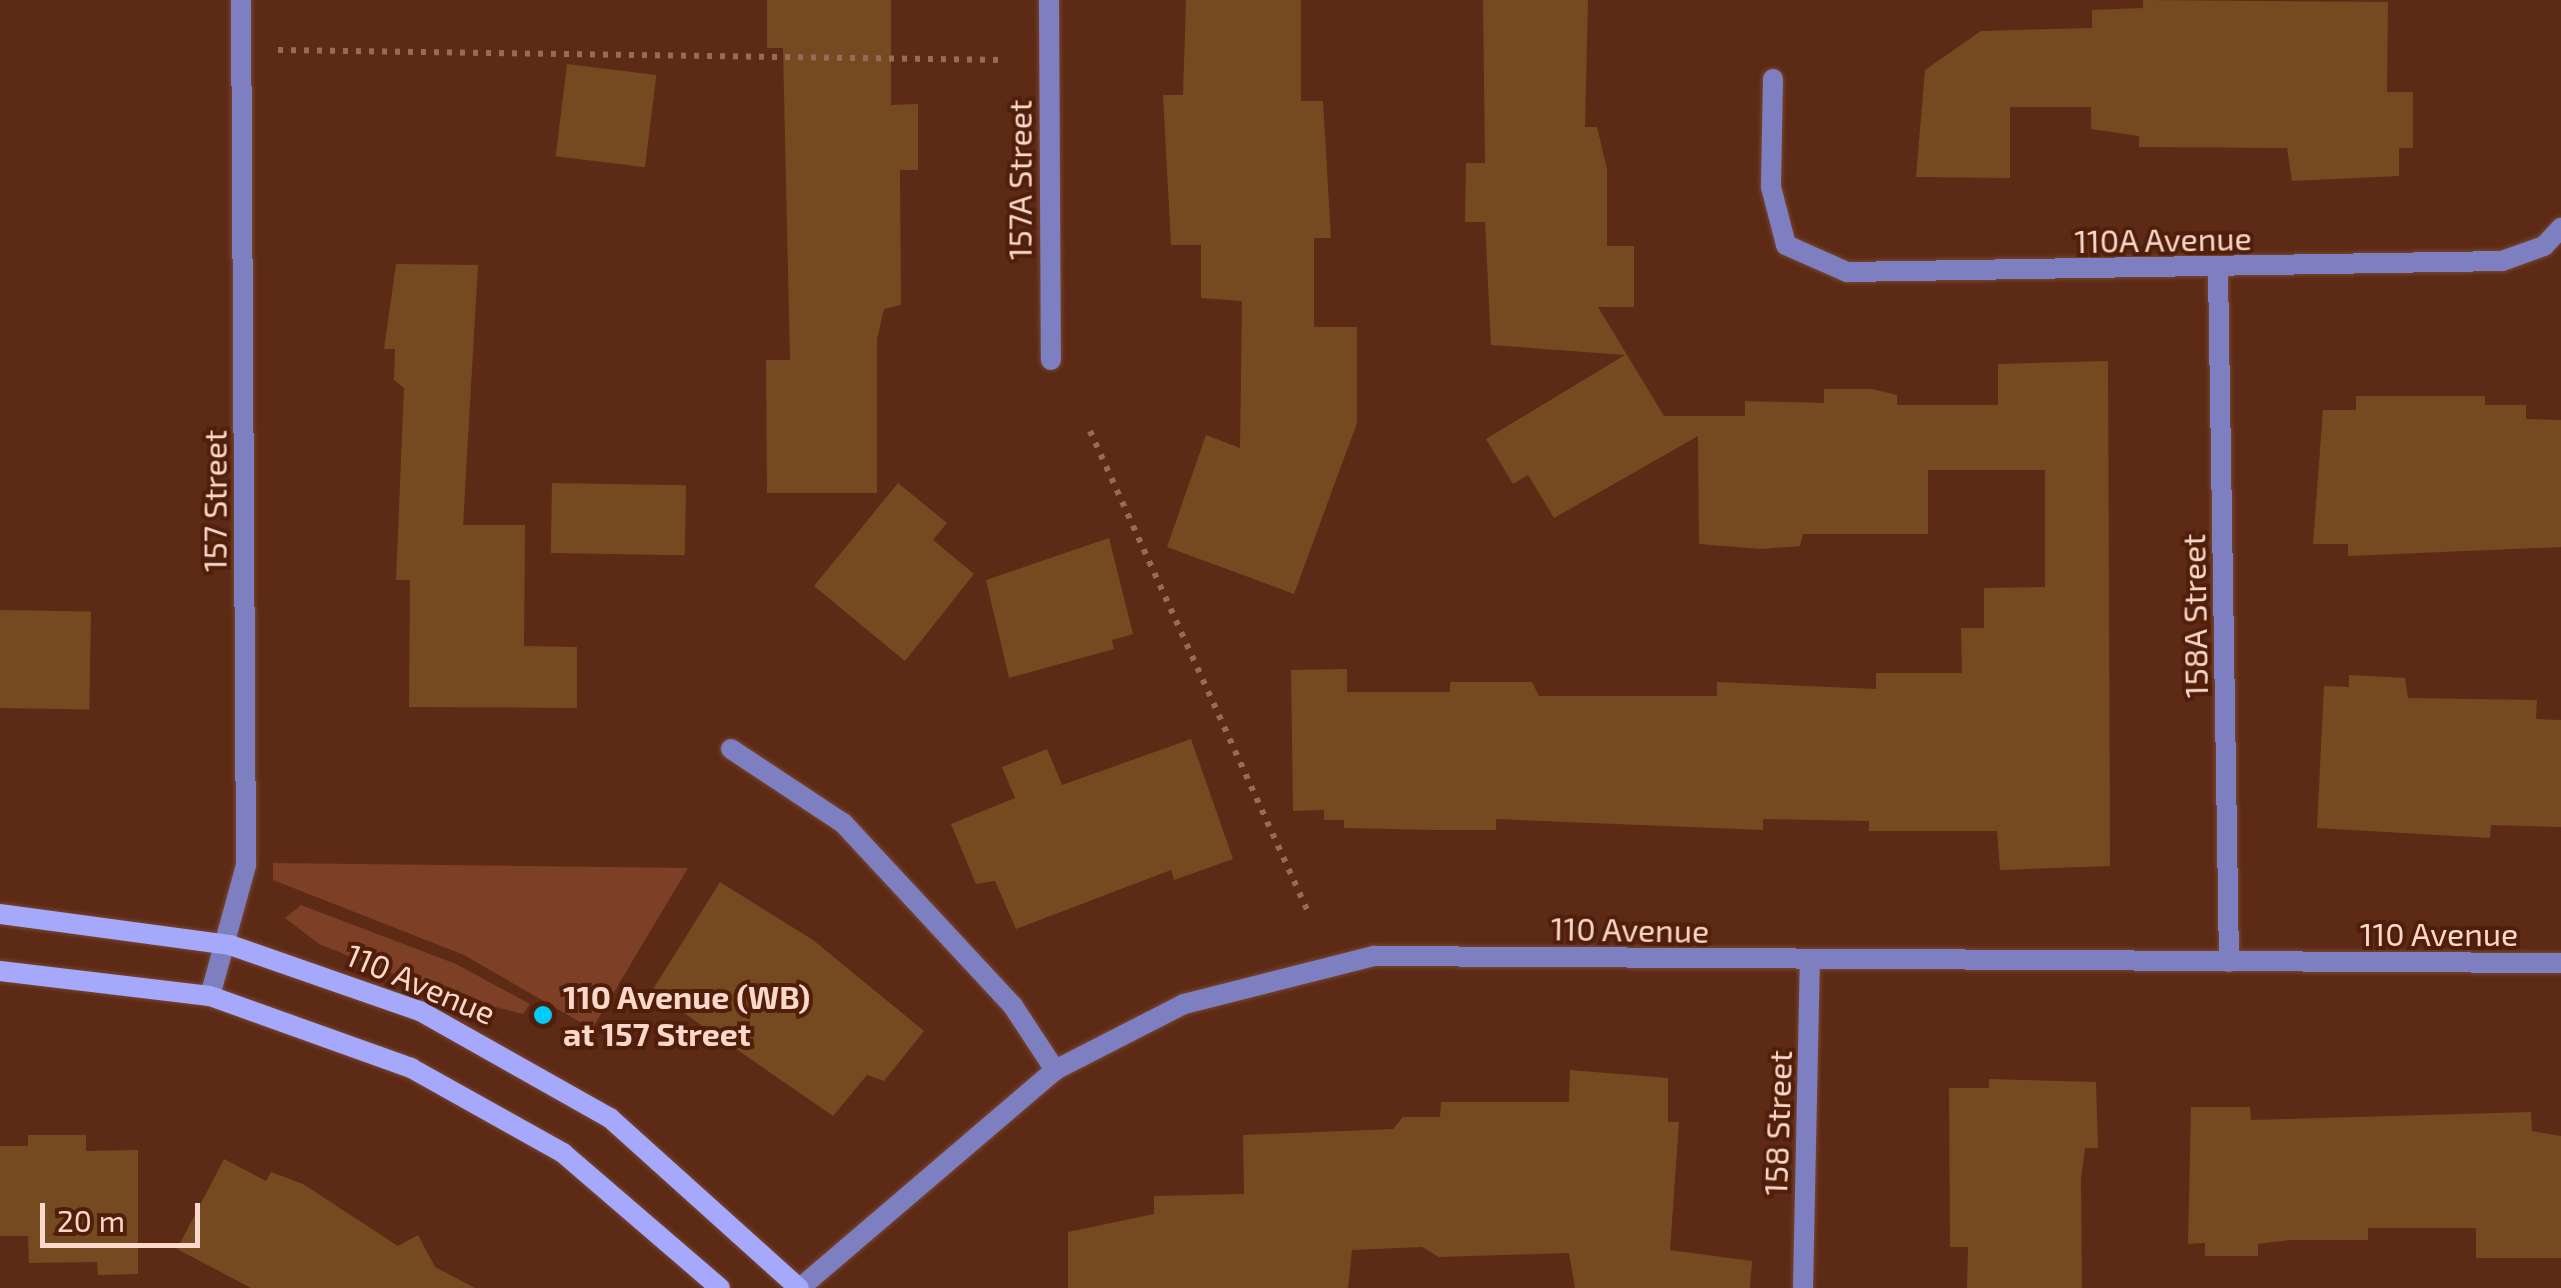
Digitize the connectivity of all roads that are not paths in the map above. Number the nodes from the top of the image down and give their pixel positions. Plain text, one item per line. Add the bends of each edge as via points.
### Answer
1 (241, 0) edge
2 (1048, 0) edge
3 (1773, 80) dead end
4 (2561, 228) edge
5 (2218, 268) junction
6 (1051, 360) dead end
7 (731, 749) dead end
8 (0, 914) edge
9 (230, 945) junction
10 (1810, 961) junction
11 (2229, 962) junction
12 (2561, 963) edge
13 (0, 972) edge
14 (210, 996) junction
15 (1055, 1070) junction
16 (720, 1288) edge
17 (799, 1288) edge
18 (1803, 1288) edge

1 - 9 street, 157 Street via 246,865
2 - 6 street, 157A Street
3 - 5 street, 110A Avenue via 1771,187 1786,244 1848,272
4 - 5 street, 110A Avenue via 2544,246 2502,260
5 - 11 street, 158A Street
7 - 15 street via 843,823 1013,1006
8 - 9 street, 110 Avenue
9 - 14 street, 157 Street
9 - 17 street, 110 Avenue via 386,996 530,1066 669,1164
10 - 11 street, 110 Avenue
10 - 15 street, 110 Avenue via 1374,956 1184,1004
10 - 18 street, 158 Street
11 - 12 street, 110 Avenue
13 - 14 street
14 - 16 street via 372,1052 516,1121 614,1191
15 - 17 street, 110 Avenue

